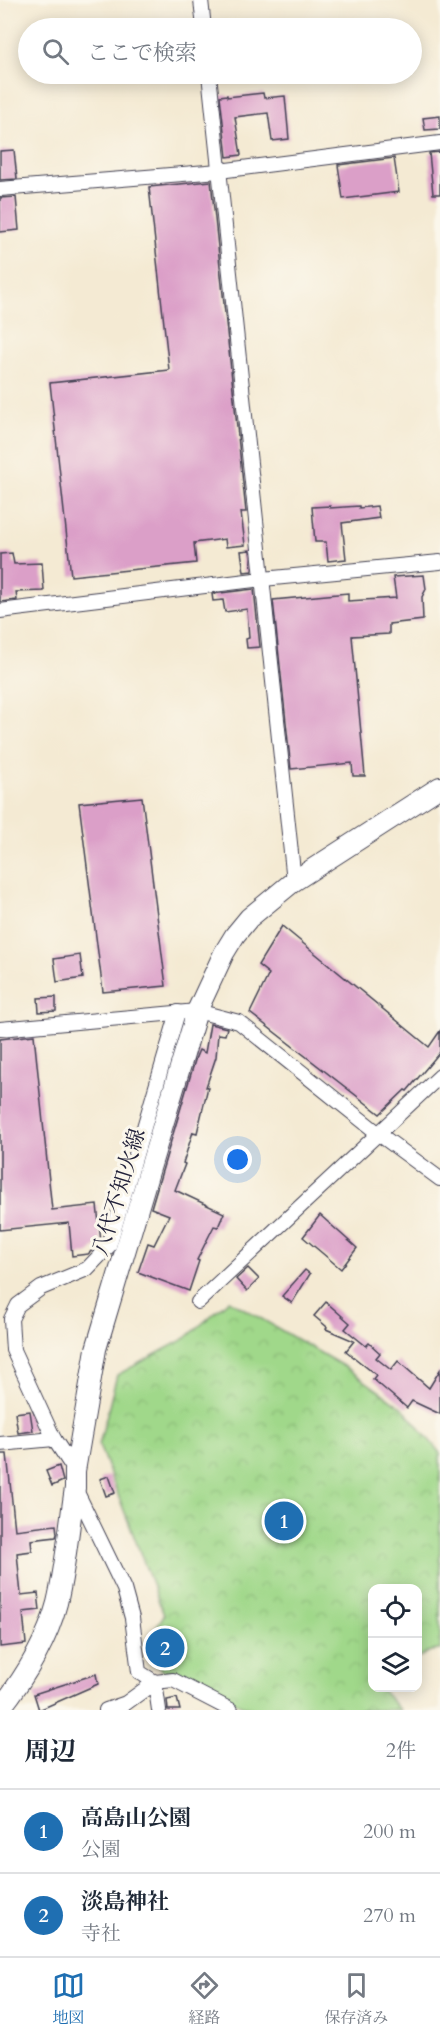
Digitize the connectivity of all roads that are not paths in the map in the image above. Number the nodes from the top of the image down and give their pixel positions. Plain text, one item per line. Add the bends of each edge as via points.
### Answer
1 (201, 0) edge
2 (203, 18) edge
3 (210, 84) edge
4 (440, 142) edge
5 (219, 171) junction
6 (0, 189) edge
7 (440, 562) edge
8 (263, 579) junction
9 (0, 611) edge
10 (440, 787) edge
11 (294, 882) junction
12 (188, 1012) junction
13 (0, 1029) edge
14 (440, 1076) edge
15 (380, 1134) junction
16 (440, 1179) edge
17 (198, 1302) dead end
18 (54, 1439) junction
19 (0, 1444) edge
20 (75, 1479) junction
21 (155, 1682) junction
22 (0, 1709) edge
23 (106, 1710) edge
24 (159, 1710) edge
25 (231, 1710) edge

1 - 2 street
3 - 5 street
4 - 5 street
5 - 6 street
5 - 8 street
7 - 8 street
8 - 9 street
8 - 11 street
10 - 11 main road, 八代不知火線
11 - 12 main road, 八代不知火線 via 235,934
12 - 13 street
12 - 15 street via 239,1022
12 - 18 street via 109,1246 87,1269 41,1288 18,1305 11,1319 13,1350
12 - 20 main road, 八代不知火線 via 96,1349
14 - 15 street
15 - 16 street
15 - 17 street
18 - 19 street
18 - 20 street
20 - 21 street via 124,1588 139,1672
20 - 22 main road, 八代不知火線 via 56,1605 41,1646
21 - 23 street via 126,1703
21 - 24 street
21 - 25 street via 173,1680

